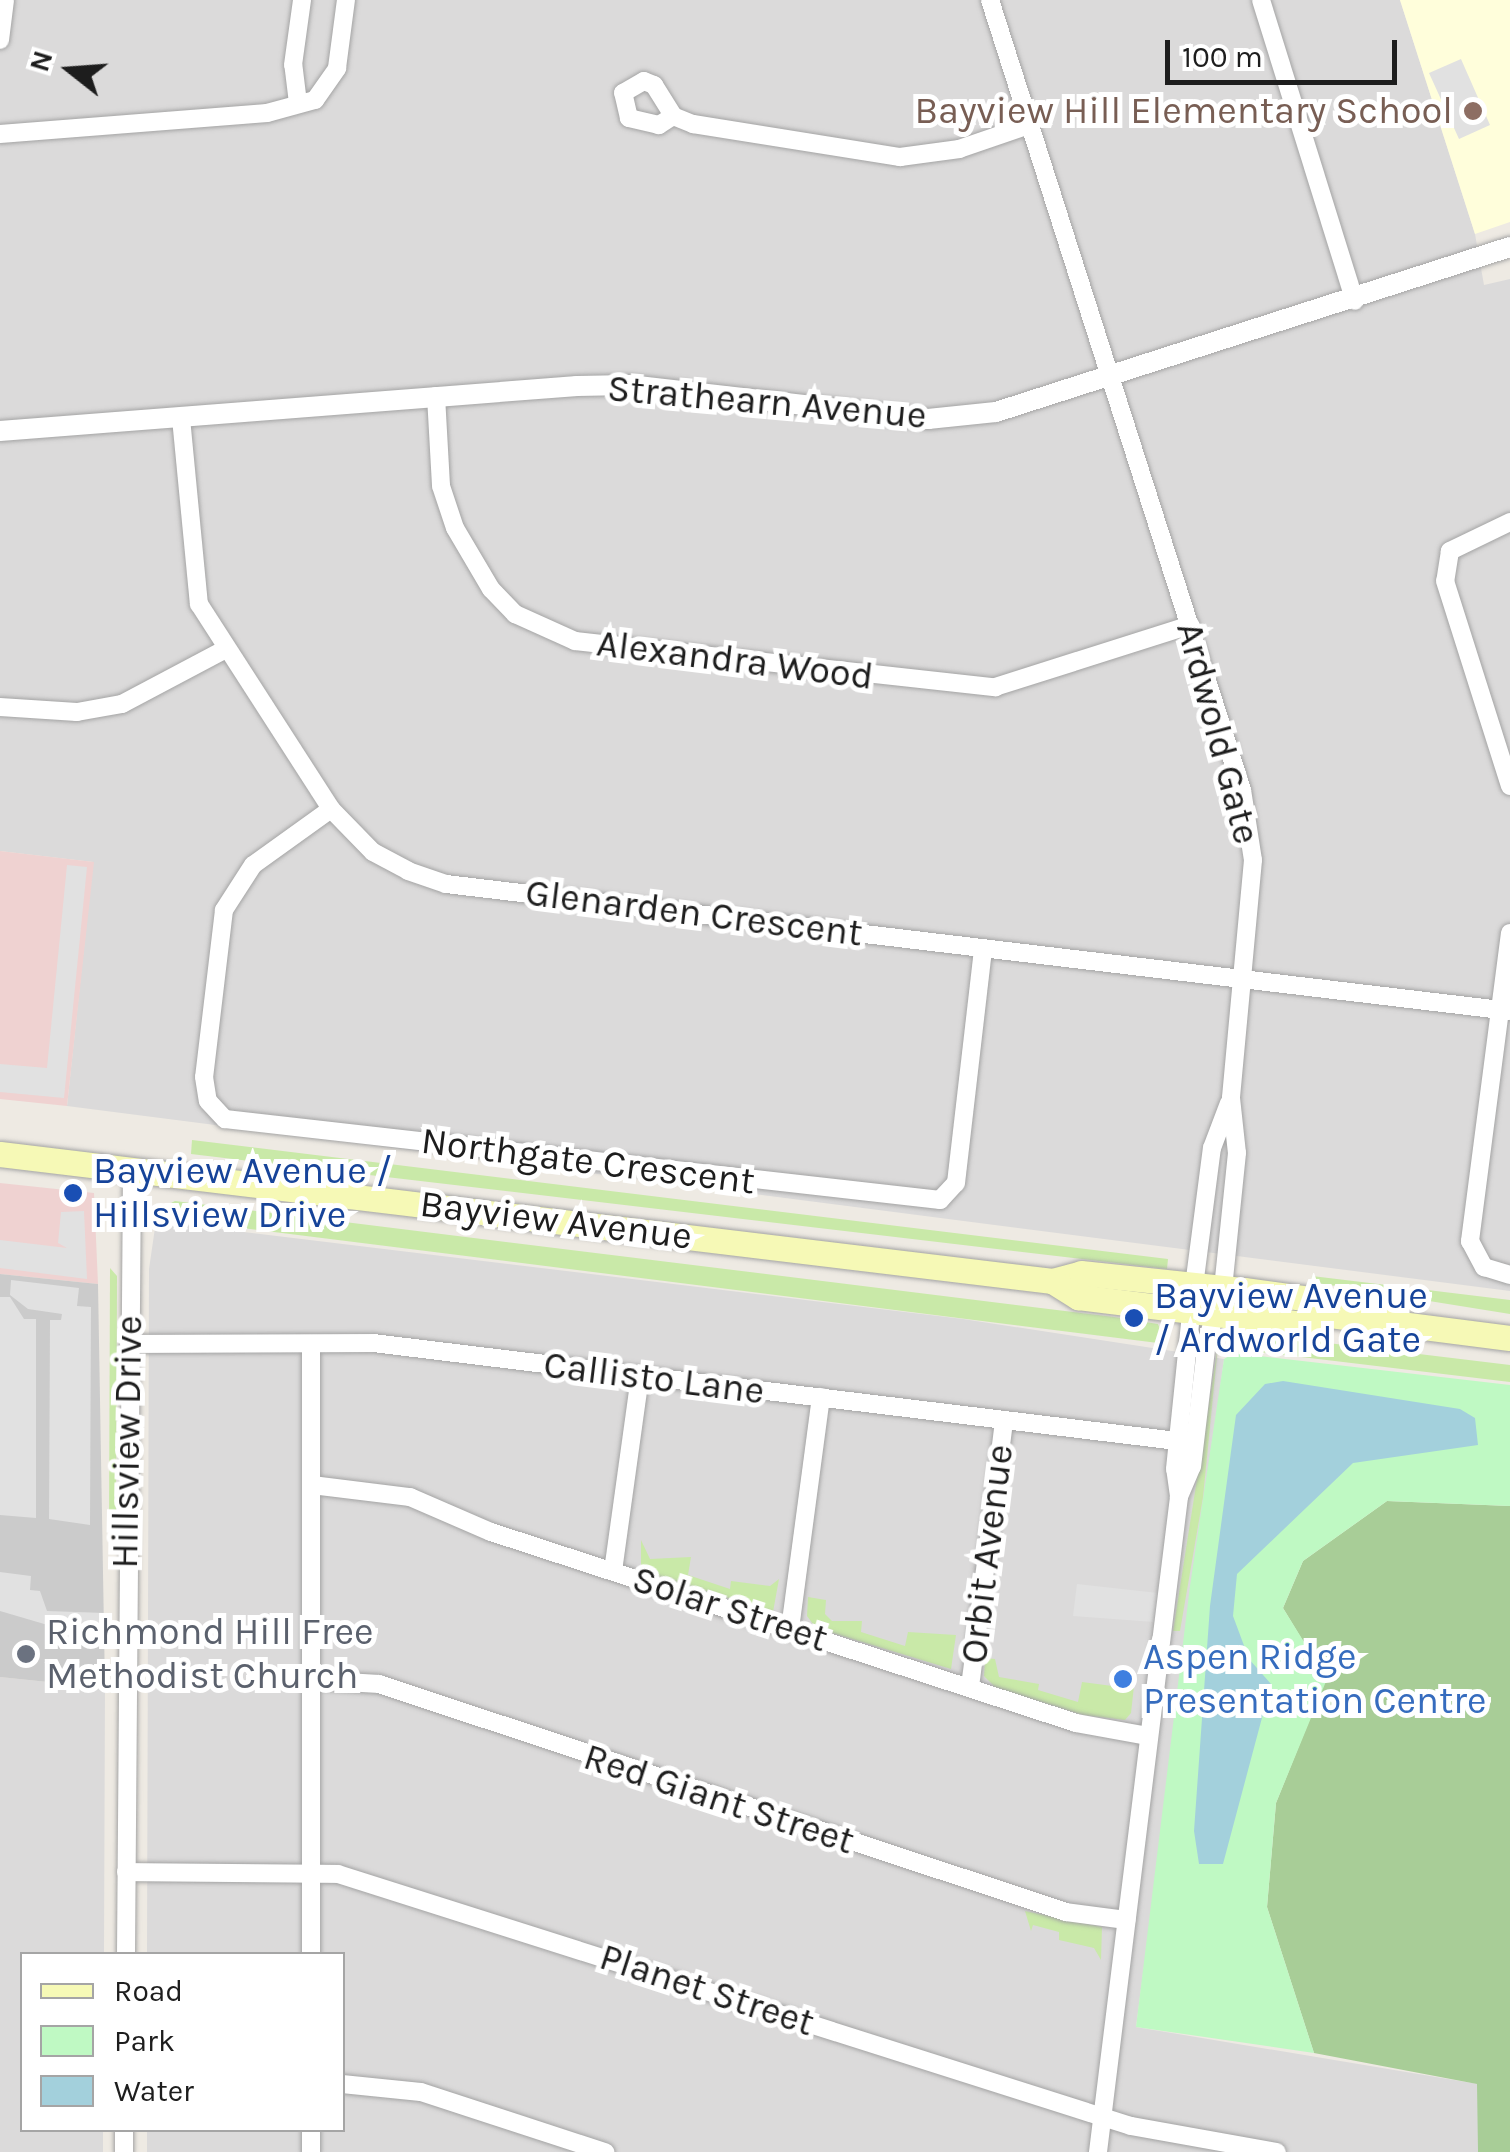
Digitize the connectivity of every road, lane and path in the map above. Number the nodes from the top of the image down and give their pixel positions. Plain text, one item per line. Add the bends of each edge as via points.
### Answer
1 (5, 0) edge
2 (302, 0) edge
3 (346, 0) edge
4 (990, 0) edge
5 (1261, 0) edge
6 (0, 40) edge
7 (298, 103) junction
8 (673, 116) dead end
9 (1028, 125) junction
10 (0, 134) edge
11 (1510, 247) edge
12 (1355, 300) junction
13 (1110, 378) junction
14 (436, 396) junction
15 (180, 418) junction
16 (0, 431) edge
17 (1510, 522) edge
18 (1190, 625) junction
19 (226, 650) junction
20 (0, 707) edge
21 (1509, 781) edge
22 (330, 809) junction
23 (1510, 933) edge
24 (983, 948) junction
25 (1244, 980) junction
26 (1505, 1010) edge
27 (1230, 1098) junction
28 (0, 1154) edge
29 (132, 1169) junction
30 (1510, 1276) edge
31 (1206, 1300) junction
32 (1510, 1338) edge
33 (129, 1344) junction
34 (312, 1344) junction
35 (640, 1376) junction
36 (821, 1398) junction
37 (1004, 1420) junction
38 (1177, 1442) junction
39 (312, 1485) junction
40 (1179, 1497) junction
41 (613, 1571) junction
42 (790, 1629) junction
43 (312, 1680) junction
44 (970, 1688) junction
45 (1148, 1736) junction
46 (310, 1871) junction
47 (126, 1872) junction
48 (1126, 1920) junction
49 (126, 1952) edge
50 (311, 1952) edge
51 (345, 2084) edge
52 (1102, 2117) junction
53 (605, 2152) edge
54 (1098, 2152) edge
55 (1277, 2152) edge

1 - 6 street
2 - 7 street via 293,65
3 - 7 street via 338,68 320,95
4 - 9 street, Ardwold Gate
5 - 12 street
7 - 10 street via 267,113
8 - 9 street via 900,157 959,149
9 - 13 street, Ardwold Gate
11 - 12 street, Strathearn Avenue
12 - 13 street, Strathearn Avenue
13 - 14 street, Strathearn Avenue via 996,412 928,419 629,386
13 - 18 street, Ardwold Gate
14 - 15 street, Strathearn Avenue
14 - 18 street, Alexandra Wood via 441,486 455,528 515,614 575,641 995,687
15 - 16 street, Strathearn Avenue
15 - 19 street, Glenarden Crescent via 198,604
17 - 21 street via 1450,551 1445,581
18 - 25 street, Ardwold Gate via 1251,822
19 - 20 street via 122,704 77,712
19 - 22 street, Glenarden Crescent
22 - 24 street, Glenarden Crescent via 373,852 446,884
22 - 24 street, Northgate Crescent via 253,865 224,910 204,1077 208,1101 224,1119 940,1200 956,1183
23 - 26 street
24 - 25 street, Glenarden Crescent
25 - 26 street, Glenarden Crescent
25 - 27 street, Ardwold Gate
26 - 30 street via 1474,1254 1484,1267
27 - 31 street, Ardwold Gate via 1212,1148
27 - 31 street, Ardwold Gate via 1237,1154
28 - 29 main road, Bayview Avenue
29 - 31 main road, Bayview Avenue via 1052,1281 1081,1273
29 - 33 street, Hillsview Drive
31 - 32 main road, Bayview Avenue via 1311,1299 1330,1315
31 - 38 street
31 - 40 street via 1208,1341 1192,1466
33 - 34 street, Callisto Lane
33 - 47 street, Hillsview Drive
34 - 35 street, Callisto Lane via 373,1344
34 - 39 street
35 - 36 street, Callisto Lane
35 - 41 street
36 - 37 street, Callisto Lane
36 - 42 street
37 - 38 street, Callisto Lane
37 - 44 street, Orbit Avenue
38 - 40 street
39 - 41 street, Solar Street via 410,1497
39 - 43 street
40 - 45 street
41 - 42 street, Solar Street
42 - 44 street, Solar Street
43 - 46 street
43 - 48 street, Red Giant Street via 379,1684 1066,1912
44 - 45 street, Solar Street via 1076,1724
45 - 48 street
46 - 47 street, Planet Street
46 - 50 street
46 - 52 street, Planet Street via 392,1887
47 - 49 street, Hillsview Drive
48 - 52 street
51 - 53 street via 420,2092
52 - 54 street
52 - 55 street, Planet Street

